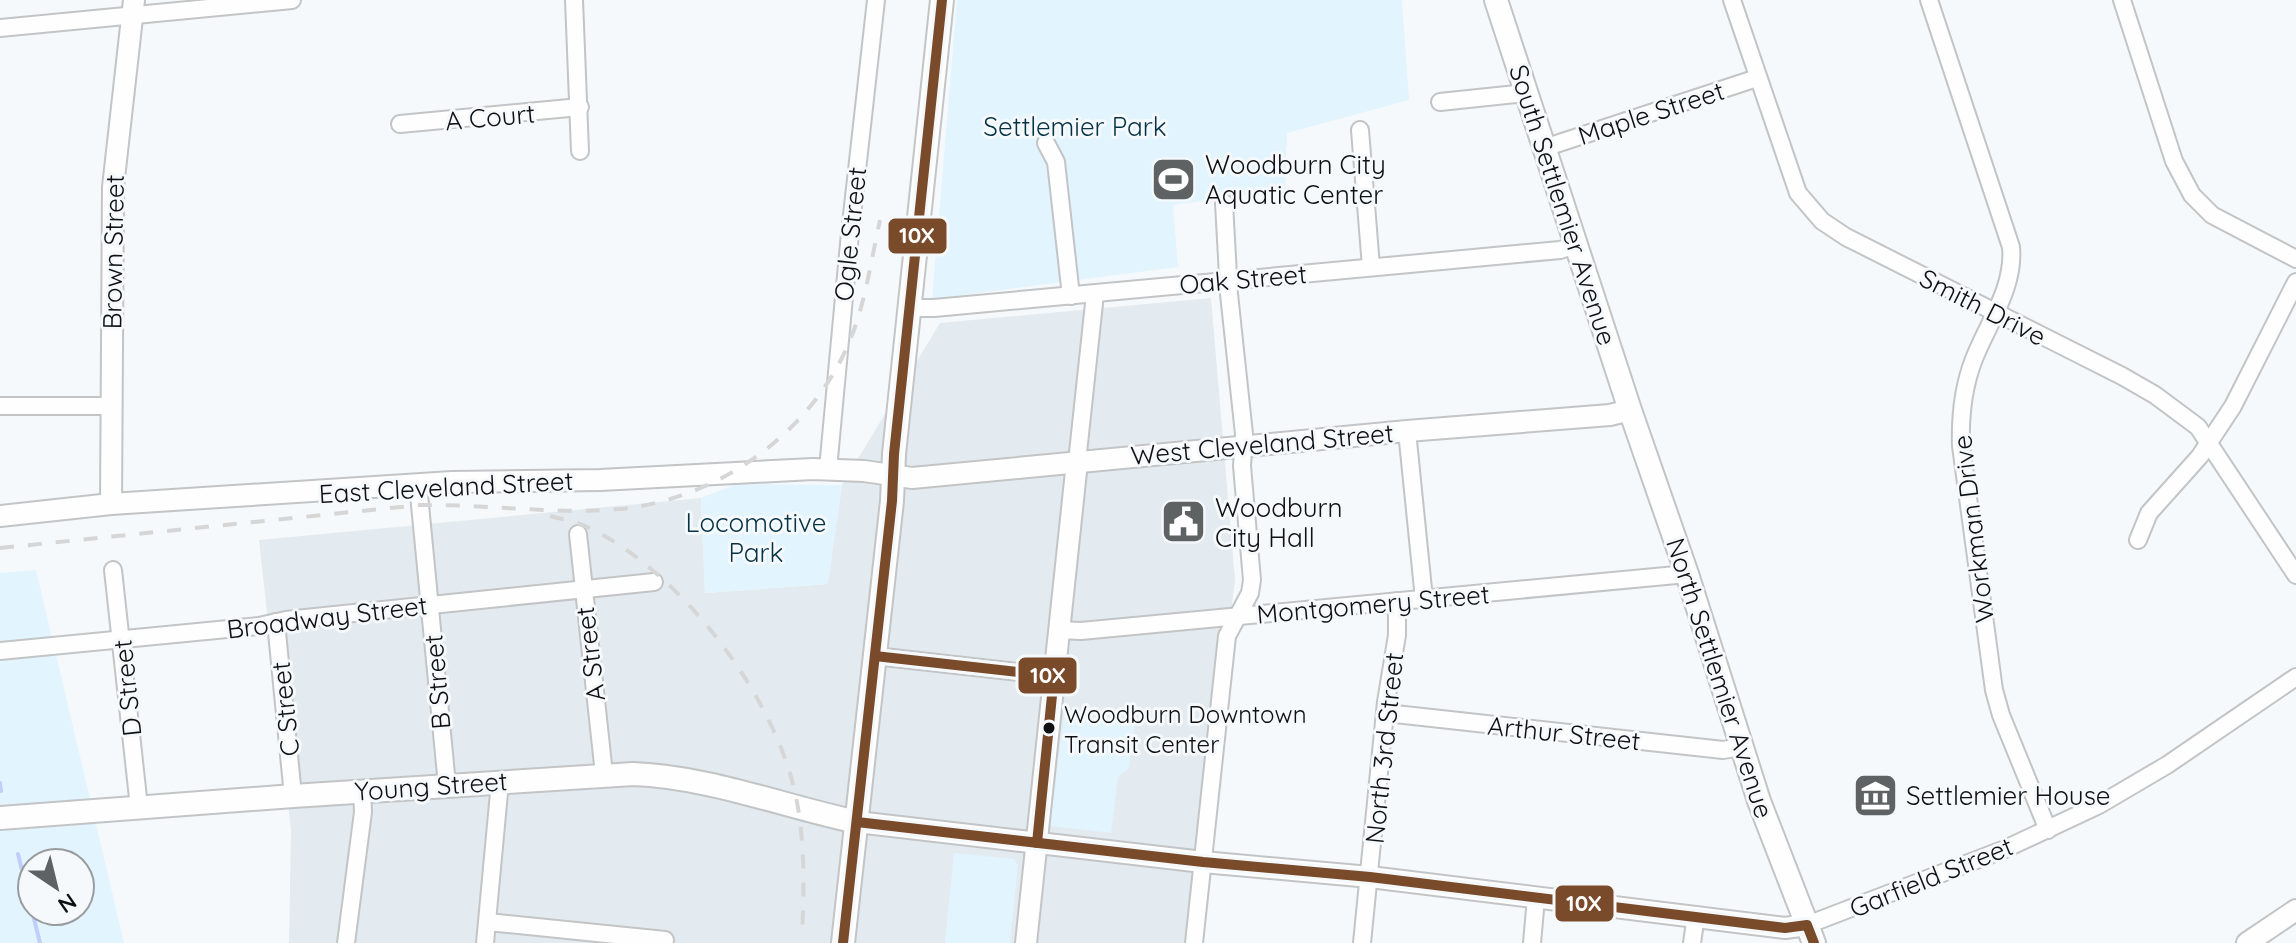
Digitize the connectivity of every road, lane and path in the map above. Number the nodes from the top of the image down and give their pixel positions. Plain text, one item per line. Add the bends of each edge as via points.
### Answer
1 (292, 0) edge
2 (574, 0) edge
3 (876, 0) edge
4 (942, 0) edge
5 (1496, 0) edge
6 (1732, 0) edge
7 (1929, 0) edge
8 (2122, 0) edge
9 (133, 8) edge
10 (0, 28) edge
11 (1757, 78) junction
12 (1526, 93) junction
13 (1440, 102) dead end
14 (580, 107) junction
15 (400, 124) dead end
16 (1360, 130) dead end
17 (1046, 143) dead end
18 (1544, 148) junction
19 (580, 151) dead end
20 (1224, 203) dead end
21 (1576, 245) junction
22 (2296, 259) edge
23 (1371, 267) junction
24 (1228, 279) junction
25 (2296, 282) edge
26 (1095, 294) junction
27 (1071, 296) junction
28 (909, 308) junction
29 (1994, 313) junction
30 (0, 406) edge
31 (110, 406) junction
32 (1630, 410) junction
33 (1407, 431) junction
34 (2209, 443) junction
35 (1243, 447) junction
36 (1077, 462) junction
37 (828, 469) junction
38 (893, 476) junction
39 (418, 484) junction
40 (111, 504) junction
41 (0, 516) edge
42 (578, 534) dead end
43 (2138, 540) dead end
44 (113, 570) dead end
45 (1687, 574) junction
46 (2296, 575) edge
47 (654, 582) dead end
48 (582, 591) junction
49 (1424, 599) junction
50 (1397, 601) junction
51 (430, 605) junction
52 (1237, 616) junction
53 (276, 622) junction
54 (1059, 630) junction
55 (123, 639) junction
56 (0, 651) edge
57 (875, 656) junction
58 (1054, 676) junction
59 (2296, 677) edge
60 (1386, 713) junction
61 (1741, 747) junction
62 (604, 774) junction
63 (500, 782) junction
64 (447, 785) junction
65 (362, 791) junction
66 (293, 796) junction
67 (139, 807) junction
68 (0, 818) edge
69 (857, 822) junction
70 (2048, 830) junction
71 (1037, 843) junction
72 (1203, 862) junction
73 (1370, 877) junction
74 (1536, 898) junction
75 (2296, 910) edge
76 (1696, 915) junction
77 (488, 922) junction
78 (1811, 934) edge
79 (665, 940) dead end
80 (346, 943) edge
81 (485, 943) edge
82 (843, 943) edge
83 (1026, 943) edge
84 (1194, 943) edge
85 (1362, 943) edge
86 (1532, 943) edge
87 (1692, 943) edge
88 (2247, 943) edge

1 - 9 street
2 - 14 street
3 - 37 street, Ogle Street
4 - 28 main road
5 - 12 main road, South Settlemier Avenue
6 - 11 street, Smith Drive
7 - 29 street, Workman Drive via 2011,247 2009,277
8 - 22 street via 2174,161 2192,195 2212,215
9 - 10 street
9 - 31 street, Brown Street via 113,187
11 - 18 street, Maple Street
11 - 29 street, Smith Drive via 1793,183 1811,211 1846,237
12 - 13 street
12 - 18 main road, South Settlemier Avenue
14 - 15 street, A Court
14 - 19 street
16 - 23 street
17 - 27 street via 1056,162
18 - 21 main road, South Settlemier Avenue
20 - 24 street
21 - 23 street, Oak Street
21 - 32 main road, South Settlemier Avenue
23 - 24 street, Oak Street
24 - 26 street, Oak Street
24 - 35 street
25 - 34 street
26 - 27 street, Oak Street
26 - 36 street
27 - 28 street, Oak Street
28 - 38 main road
29 - 34 street, Smith Drive via 2155,395
29 - 70 street, Workman Drive via 1968,376 1961,446 1994,690
30 - 31 street
31 - 40 street, Brown Street
32 - 33 street, West Cleveland Street
32 - 45 main road, North Settlemier Avenue
33 - 35 street, West Cleveland Street
33 - 49 street
34 - 43 street via 2149,513
34 - 46 street, Smith Drive
35 - 36 street, West Cleveland Street
35 - 52 street via 1252,580
36 - 38 street, West Cleveland Street
36 - 54 street
37 - 38 street, East Cleveland Street
37 - 39 street, East Cleveland Street
38 - 57 main road
39 - 40 street, East Cleveland Street
39 - 51 street, B Street
40 - 41 street, East Cleveland Street
42 - 48 street, A Street
44 - 55 street, D Street
45 - 49 street, Montgomery Street
45 - 61 main road, North Settlemier Avenue
47 - 48 street, Broadway Street
48 - 51 street, Broadway Street
48 - 62 street, A Street
49 - 50 street, Montgomery Street
50 - 52 street, Montgomery Street
50 - 60 street, North 3rd Street
51 - 53 street, Broadway Street
51 - 64 street, B Street
52 - 54 street, Montgomery Street
52 - 72 street via 1227,636
53 - 55 street, Broadway Street
53 - 66 street, C Street
54 - 58 street
55 - 56 street, Broadway Street
55 - 67 street, D Street
57 - 58 street
57 - 69 main road
58 - 71 street
59 - 70 street, Garfield Street via 2167,765
60 - 61 street, Arthur Street via 1723,750
60 - 73 street, North 3rd Street
61 - 78 main road, North Settlemier Avenue
62 - 63 main road, Young Street
62 - 69 main road, Young Street via 687,780
63 - 64 main road, Young Street
63 - 77 street
64 - 65 main road, Young Street
65 - 66 main road, Young Street
65 - 80 street
66 - 67 main road, Young Street
67 - 68 main road, Young Street
69 - 71 street, Garfield Street
69 - 82 main road
70 - 78 street, Garfield Street
71 - 72 street, Garfield Street
71 - 83 street
72 - 73 street, Garfield Street
72 - 84 street
73 - 74 street, Garfield Street
73 - 85 street, North 3rd Street
74 - 76 street, Garfield Street
74 - 86 street
75 - 88 street
76 - 78 street, Garfield Street
76 - 87 street
77 - 79 street
77 - 81 street

